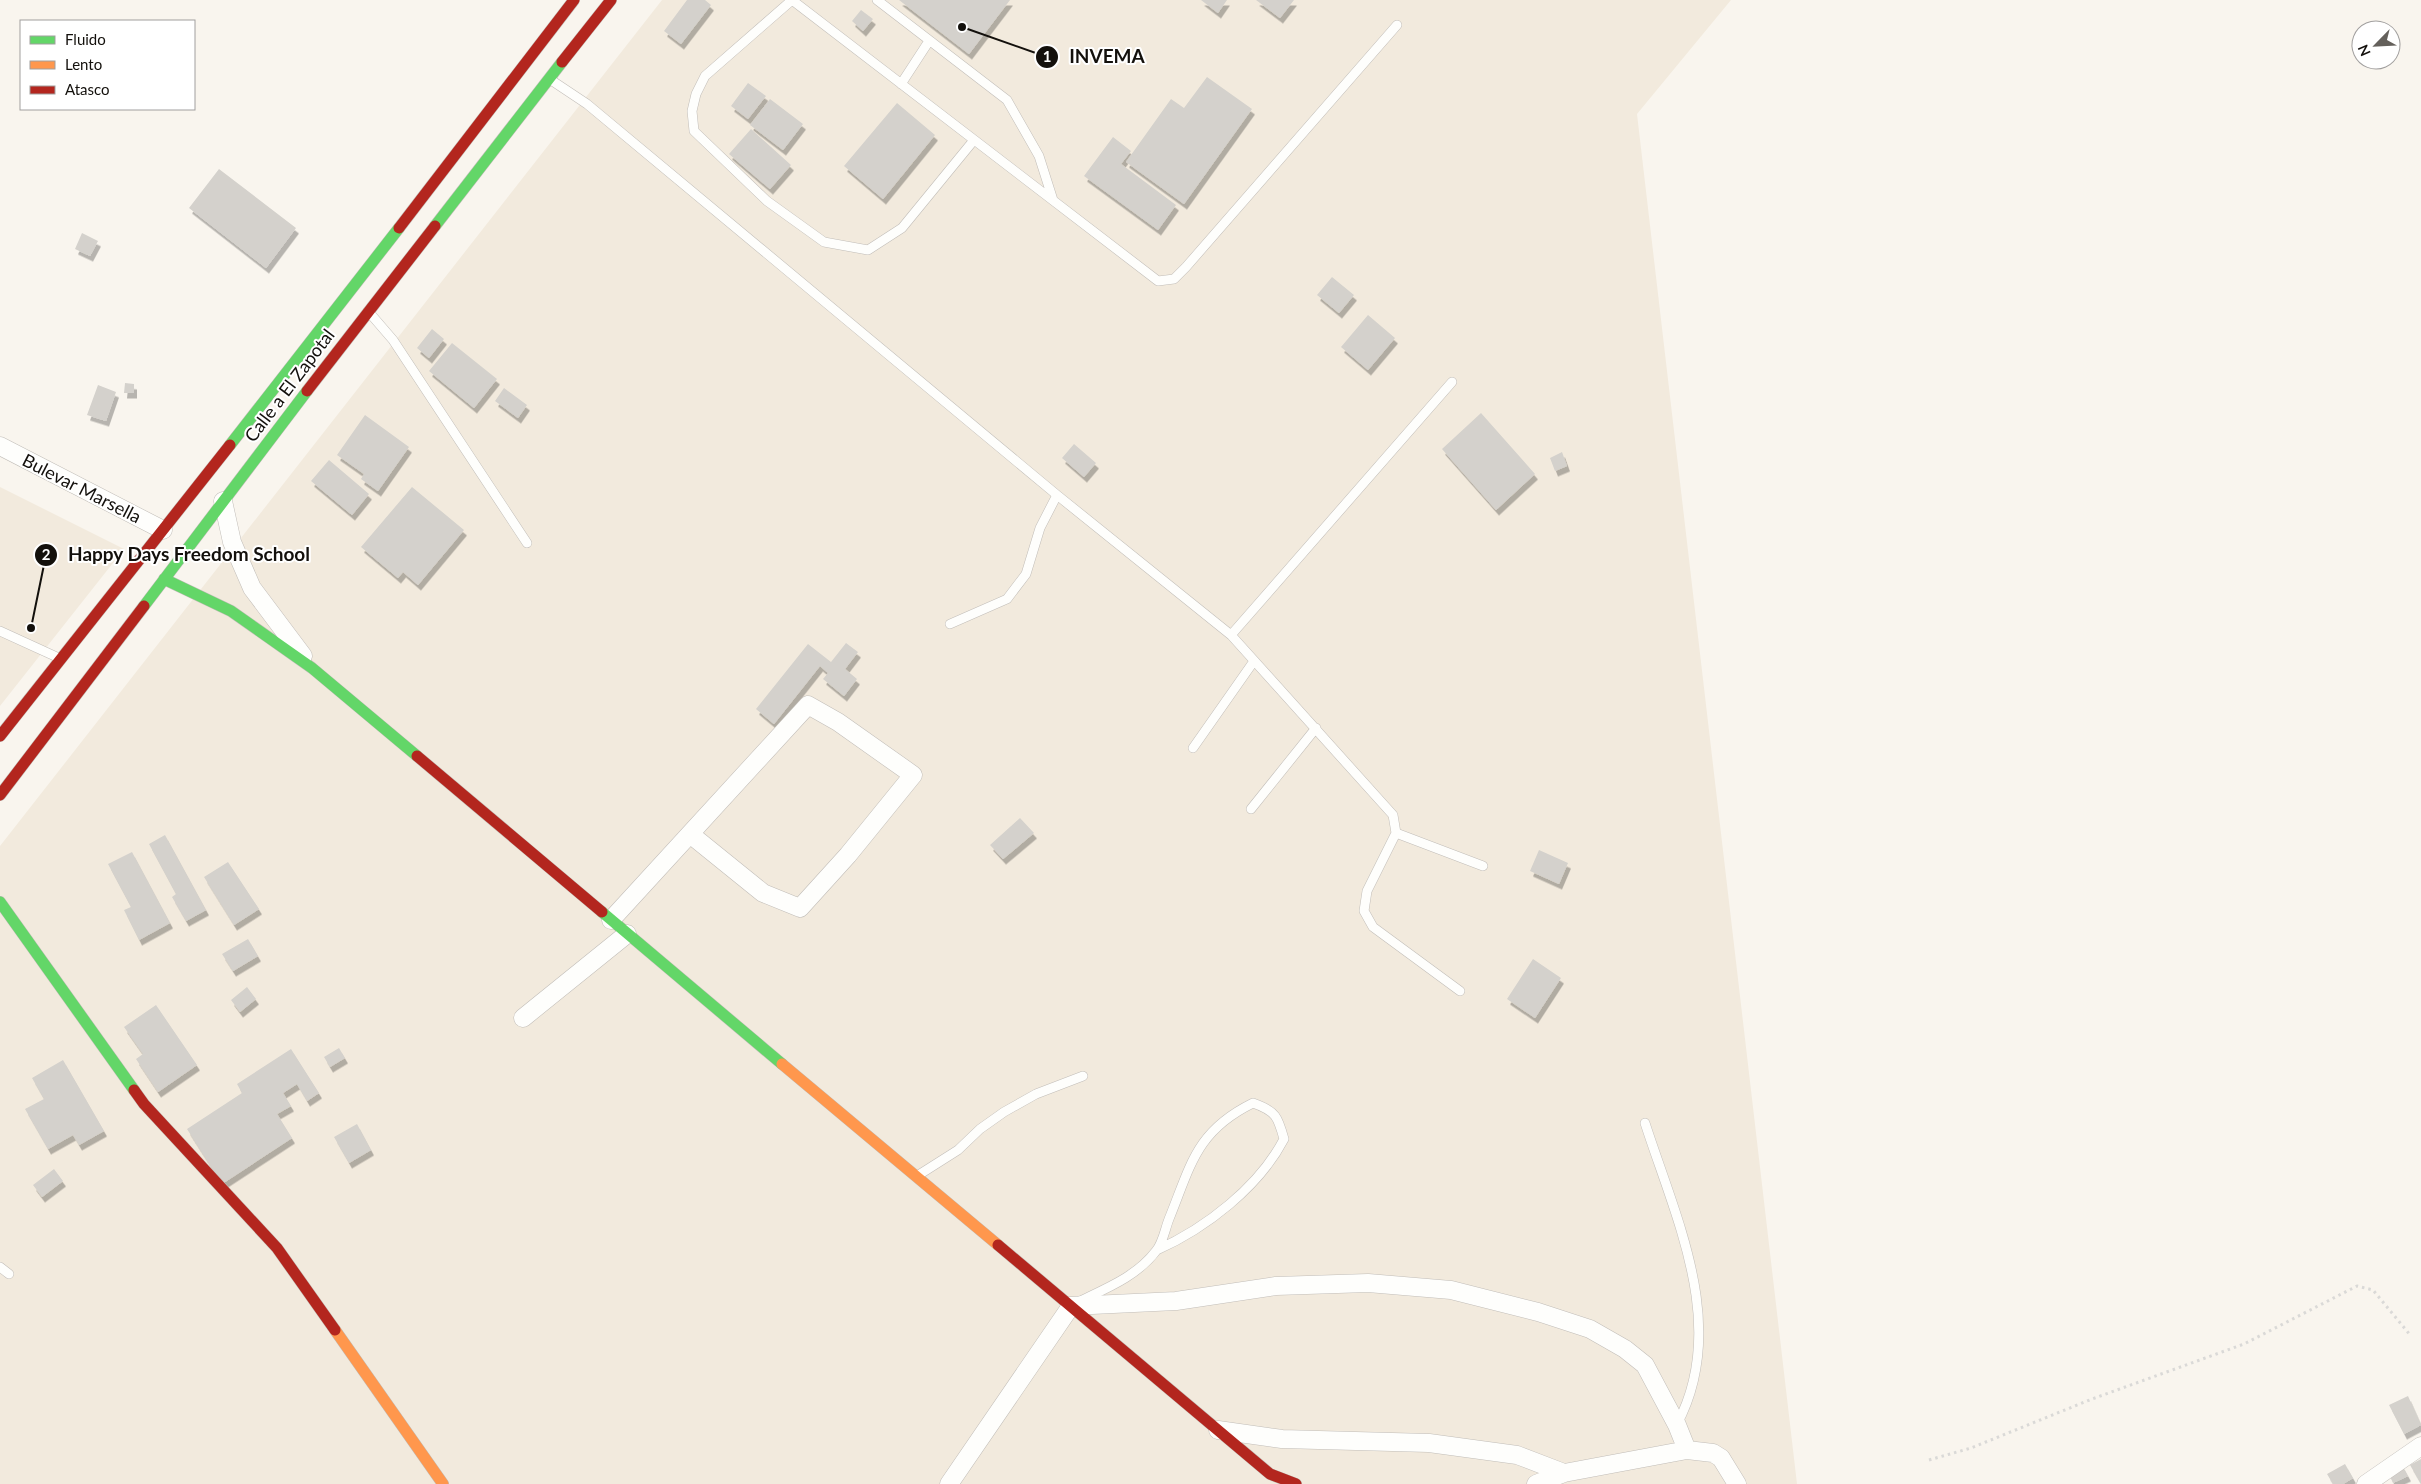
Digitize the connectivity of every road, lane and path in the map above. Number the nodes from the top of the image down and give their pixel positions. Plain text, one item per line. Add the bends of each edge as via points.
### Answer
1 (574, 0) edge
2 (611, 0) edge
3 (792, 0) edge
4 (877, 0) edge
5 (1397, 25) dead end
6 (929, 41) junction
7 (548, 78) junction
8 (901, 84) junction
9 (974, 140) junction
10 (1053, 200) junction
11 (368, 311) junction
12 (1452, 382) dead end
13 (0, 446) edge
14 (1057, 495) junction
15 (223, 501) junction
16 (163, 530) junction
17 (527, 543) dead end
18 (164, 579) junction
19 (950, 624) dead end
20 (0, 631) edge
21 (1231, 634) junction
22 (61, 659) junction
23 (1254, 660) junction
24 (312, 668) junction
25 (1316, 728) junction
26 (0, 736) edge
27 (1193, 748) dead end
28 (0, 795) edge
29 (1251, 809) dead end
30 (1396, 833) junction
31 (690, 834) junction
32 (1483, 866) dead end
33 (0, 902) edge
34 (611, 920) junction
35 (627, 934) junction
36 (1460, 991) dead end
37 (523, 1018) dead end
38 (1083, 1076) dead end
39 (1645, 1123) dead end
40 (916, 1176) junction
41 (1157, 1250) junction
42 (0, 1267) edge
43 (9, 1274) dead end
44 (1071, 1306) junction
45 (2411, 1336) dead end
46 (1677, 1424) junction
47 (1218, 1430) junction
48 (2421, 1446) edge
49 (1687, 1450) junction
50 (1929, 1460) dead end
51 (1564, 1473) junction
52 (443, 1484) edge
53 (949, 1484) edge
54 (1269, 1484) edge
55 (1296, 1484) edge
56 (1536, 1484) edge
57 (1737, 1484) edge
58 (2366, 1484) edge

1 - 16 street, Calle a El Zapotal via 350,293
2 - 7 street, Calle a El Zapotal
3 - 8 lane
3 - 9 lane via 705,76 692,111 694,131 768,201 824,242 868,250 902,228
4 - 6 lane
5 - 10 lane via 1174,279 1158,281
6 - 8 lane
6 - 10 lane via 1007,100 1039,156
7 - 11 street, Calle a El Zapotal
7 - 14 lane via 587,104
8 - 9 lane
9 - 10 lane
11 - 15 street, Calle a El Zapotal
11 - 17 lane via 393,340
12 - 21 lane
13 - 16 street, Bulevar Marsella
14 - 19 lane via 1040,528 1026,574 1007,599
14 - 21 lane
15 - 18 street, Calle a El Zapotal
15 - 24 street via 232,542 252,588
16 - 22 street, Calle a El Zapotal
18 - 24 street via 231,611
18 - 28 street, Calle a El Zapotal
20 - 22 lane
21 - 23 lane
22 - 26 street, Calle a El Zapotal
23 - 25 lane
23 - 27 lane
24 - 34 street
25 - 29 lane
25 - 30 lane via 1393,815
30 - 32 lane
30 - 36 lane via 1367,890 1364,911 1373,927
31 - 31 street via 808,705 913,775 800,908 763,893
31 - 34 street
33 - 52 street via 144,1104 277,1248
34 - 35 street
35 - 37 street
35 - 40 street
38 - 40 lane via 1036,1094 1004,1112 958,1150
39 - 46 lane via 1691,1259 1697,1313 1699,1358 1688,1404
40 - 44 street
41 - 41 lane via 1195,1153 1235,1112 1253,1103 1269,1108 1279,1120 1284,1139 1272,1161 1248,1188 1200,1226
41 - 44 lane via 1134,1273
42 - 43 lane
44 - 46 street via 1176,1301 1276,1286 1368,1283 1451,1290 1590,1329 1625,1349 1645,1365
44 - 47 street
44 - 53 street
45 - 50 path via 2373,1290 2357,1286 2244,1344 2092,1399 1971,1448
46 - 49 street
47 - 51 street via 1282,1438 1428,1443 1517,1455
47 - 54 street
47 - 55 street via 1270,1474
48 - 58 street
49 - 51 street
49 - 57 street via 1713,1453 1721,1458
51 - 56 street

